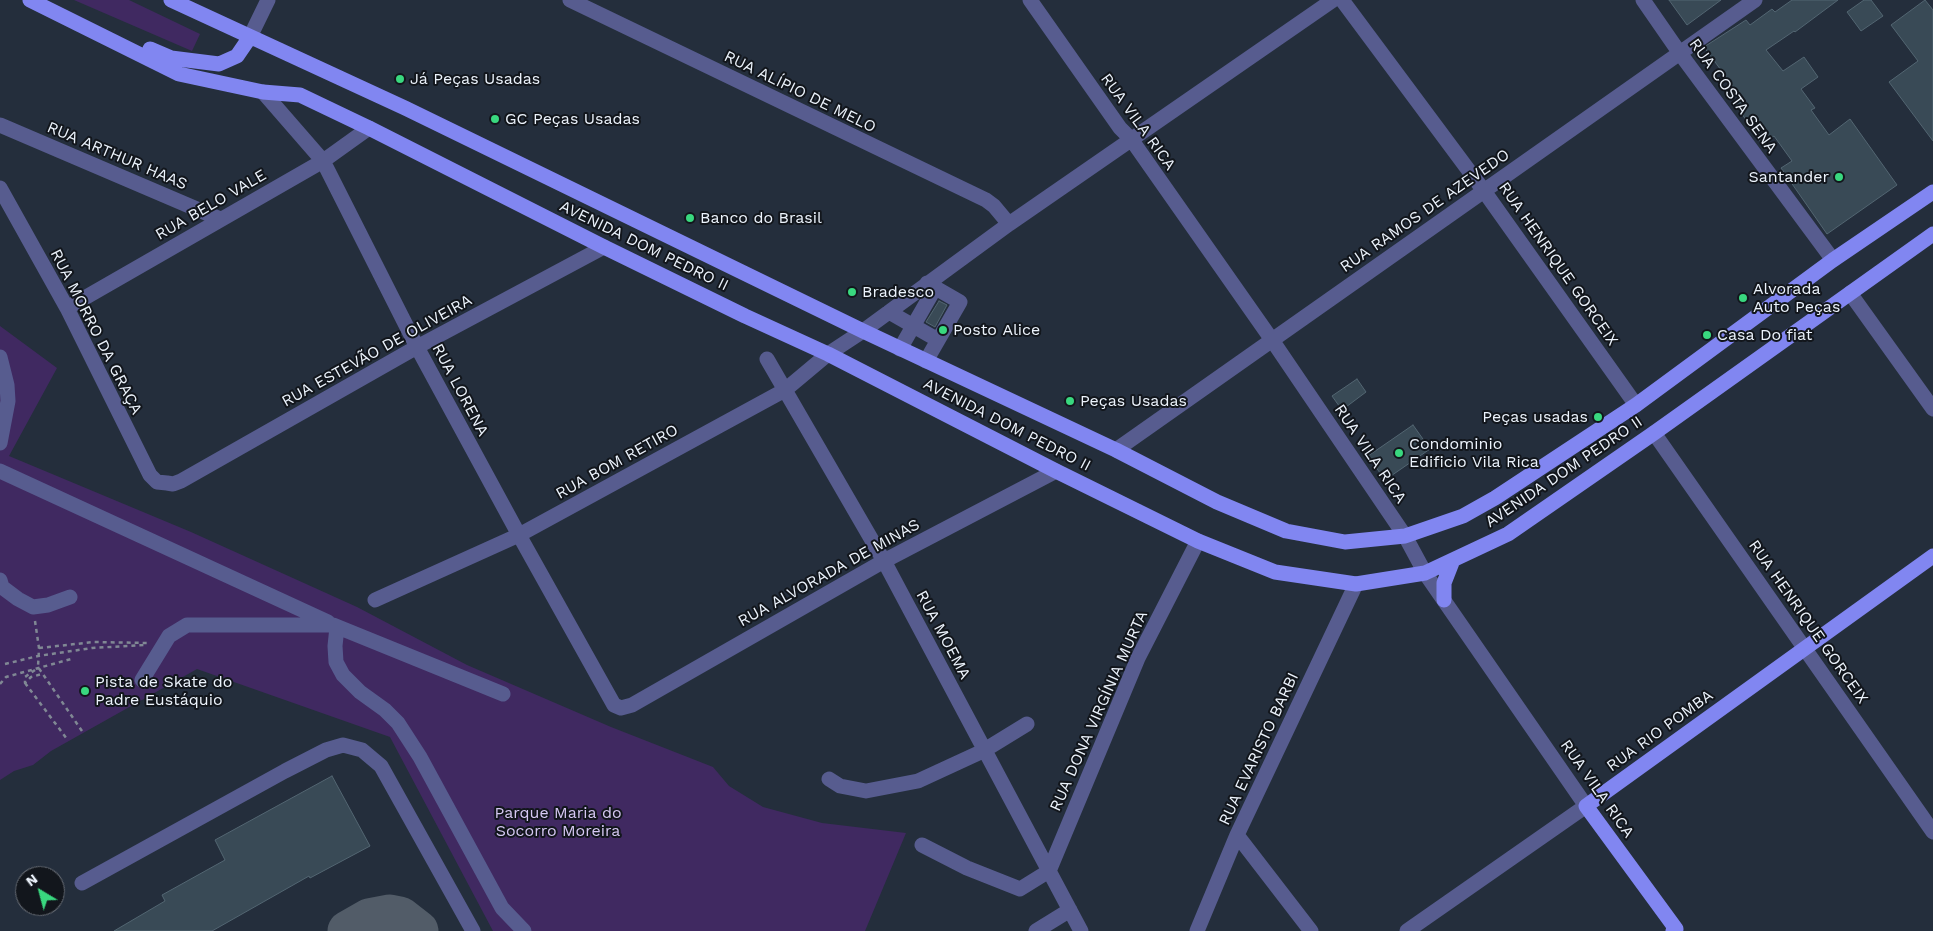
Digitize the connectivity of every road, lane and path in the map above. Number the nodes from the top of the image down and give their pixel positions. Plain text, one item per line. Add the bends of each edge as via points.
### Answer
1 (171, 0) edge
2 (268, 0) edge
3 (570, 0) edge
4 (1030, 0) edge
5 (1333, 0) edge
6 (1342, 0) edge
7 (1643, 0) edge
8 (1755, 0) edge
9 (34, 2) edge
10 (250, 37) junction
11 (1679, 52) junction
12 (263, 92) junction
13 (0, 125) edge
14 (369, 128) junction
15 (1130, 139) junction
16 (323, 160) junction
17 (0, 188) edge
18 (1484, 191) junction
19 (1933, 192) edge
20 (220, 219) junction
21 (1009, 224) junction
22 (1933, 234) edge
23 (604, 247) junction
24 (1833, 260) junction
25 (931, 286) junction
26 (1850, 293) junction
27 (67, 308) junction
28 (889, 312) junction
29 (913, 326) junction
30 (863, 331) junction
31 (938, 340) junction
32 (1272, 340) junction
33 (417, 348) junction
34 (900, 349) junction
35 (828, 354) junction
36 (0, 358) edge
37 (768, 359) dead end
38 (926, 361) junction
39 (785, 390) junction
40 (1636, 405) junction
41 (1933, 409) edge
42 (1654, 433) junction
43 (0, 443) edge
44 (1116, 450) junction
45 (0, 471) edge
46 (1056, 471) junction
47 (167, 483) joint
48 (519, 535) junction
49 (1405, 536) junction
50 (1198, 541) junction
51 (1933, 556) edge
52 (1453, 560) junction
53 (884, 561) junction
54 (1426, 573) junction
55 (0, 580) edge
56 (1356, 584) junction
57 (70, 597) dead end
58 (375, 600) dead end
59 (1444, 600) junction
60 (32, 607) junction
61 (335, 626) junction
62 (162, 644) junction
63 (38, 648) junction
64 (1805, 648) junction
65 (38, 656) junction
66 (71, 660) dead end
67 (5, 664) dead end
68 (38, 667) junction
69 (42, 674) junction
70 (142, 680) dead end
71 (25, 682) junction
72 (0, 684) edge
73 (503, 694) dead end
74 (621, 708) joint
75 (1027, 724) dead end
76 (82, 732) dead end
77 (67, 739) dead end
78 (983, 751) junction
79 (829, 779) dead end
80 (1586, 806) junction
81 (1933, 832) edge
82 (1237, 835) junction
83 (922, 845) dead end
84 (1049, 871) junction
85 (82, 883) dead end
86 (1070, 910) junction
87 (1675, 930) edge
88 (473, 931) edge
89 (524, 931) edge
90 (1036, 931) edge
91 (1081, 931) edge
92 (1197, 931) edge
93 (1311, 931) edge
94 (1407, 931) edge

1 - 10 main road, AVENIDA DOM PEDRO II
2 - 10 street
3 - 21 street, RUA ALÍPIO DE MELO via 986,200
4 - 15 street, RUA VILA RICA
5 - 15 street, RUA BOM RETIRO
6 - 18 street, RUA HENRIQUE GORCEIX
7 - 11 street, RUA COSTA SENA
8 - 11 street, RUA RAMOS DE AZEVEDO
9 - 10 main road via 171,58 219,64 237,56
9 - 12 main road, AVENIDA DOM PEDRO II via 179,74
10 - 30 main road, AVENIDA DOM PEDRO II via 405,108
11 - 18 street, RUA RAMOS DE AZEVEDO
11 - 24 street, RUA COSTA SENA
12 - 14 main road, AVENIDA DOM PEDRO II via 300,96
12 - 16 street, RUA LORENA
13 - 20 street, RUA ARTHUR HAAS
14 - 16 street, RUA BELO VALE
14 - 23 main road, AVENIDA DOM PEDRO II
15 - 21 street, RUA BOM RETIRO
15 - 32 street, RUA VILA RICA
16 - 20 street, RUA BELO VALE
16 - 33 street, RUA LORENA
17 - 27 street, RUA MORRO DA GRAÇA
18 - 32 street, RUA RAMOS DE AZEVEDO
18 - 40 street, RUA HENRIQUE GORCEIX
19 - 24 main road, AVENIDA DOM PEDRO II
20 - 27 street, RUA BELO VALE
21 - 25 street, RUA BOM RETIRO
22 - 26 main road, AVENIDA DOM PEDRO II
23 - 33 street, RUA ESTEVÃO DE OLIVEIRA
23 - 35 main road, AVENIDA DOM PEDRO II
24 - 40 main road, AVENIDA DOM PEDRO II
25 - 28 street, RUA BOM RETIRO
25 - 29 street
25 - 31 street via 960,302
26 - 41 street
26 - 42 main road, AVENIDA DOM PEDRO II
27 - 47 street, RUA MORRO DA GRAÇA via 150,475 157,482
28 - 29 street
28 - 30 street, RUA BOM RETIRO
29 - 31 street
29 - 34 street
30 - 34 main road, AVENIDA DOM PEDRO II
30 - 35 street, RUA BOM RETIRO
31 - 38 street
32 - 44 street, RUA RAMOS DE AZEVEDO
32 - 49 street, RUA VILA RICA
33 - 47 street, RUA ESTEVÃO DE OLIVEIRA via 181,481
33 - 48 street, RUA LORENA
34 - 38 main road, AVENIDA DOM PEDRO II
35 - 39 street, RUA BOM RETIRO
35 - 46 main road, AVENIDA DOM PEDRO II
36 - 43 street via 8,401
37 - 39 street, RUA MOEMA
38 - 44 main road, AVENIDA DOM PEDRO II
39 - 48 street, RUA BOM RETIRO
39 - 53 street, RUA MOEMA
40 - 49 main road, AVENIDA DOM PEDRO II via 1496,498 1463,516
42 - 52 main road, AVENIDA DOM PEDRO II via 1508,534
42 - 64 street, RUA HENRIQUE GORCEIX
44 - 49 main road, AVENIDA DOM PEDRO II via 1217,502 1286,531 1345,542
45 - 61 street
46 - 50 main road, AVENIDA DOM PEDRO II
46 - 53 street, RUA ALVORADA DE MINAS
48 - 58 street, RUA BOM RETIRO
48 - 74 street, RUA LORENA via 610,700
49 - 54 street, RUA VILA RICA
50 - 56 main road, AVENIDA DOM PEDRO II via 1275,572
50 - 84 street, RUA DONA VIRGÍNIA MURTA via 1138,658
51 - 64 main road, RUA RIO POMBA
52 - 54 main road, AVENIDA DOM PEDRO II
52 - 59 main road via 1444,583
53 - 74 street, RUA ALVORADA DE MINAS via 632,705
53 - 78 street, RUA MOEMA
54 - 56 main road, AVENIDA DOM PEDRO II
54 - 59 street, RUA VILA RICA
55 - 60 street via 2,587
56 - 82 street, RUA EVARISTO BARBI
57 - 60 street
59 - 80 street, RUA VILA RICA
60 - 63 path
61 - 62 street via 187,625
61 - 73 street
61 - 89 street via 336,662 343,674 398,723 420,757 502,908
62 - 63 path via 94,642
62 - 65 path via 92,648
62 - 70 street
63 - 65 path
64 - 80 main road, RUA RIO POMBA
64 - 81 street, RUA HENRIQUE GORCEIX
65 - 67 path
65 - 68 path
66 - 68 path
68 - 69 path
68 - 71 path via 25,677
68 - 72 path via 6,677
69 - 71 path
69 - 76 path
71 - 77 path
75 - 78 street
78 - 79 street via 918,781 884,788 866,791 840,786
78 - 84 street, RUA MOEMA
80 - 87 main road, RUA VILA RICA
80 - 94 street, RUA RIO POMBA
82 - 92 street, RUA EVARISTO BARBI
82 - 93 street
83 - 84 street via 967,868 1020,889
84 - 86 street, RUA MOEMA
85 - 88 street via 285,771 343,745 362,750 381,766
86 - 90 street
86 - 91 street, RUA MOEMA

